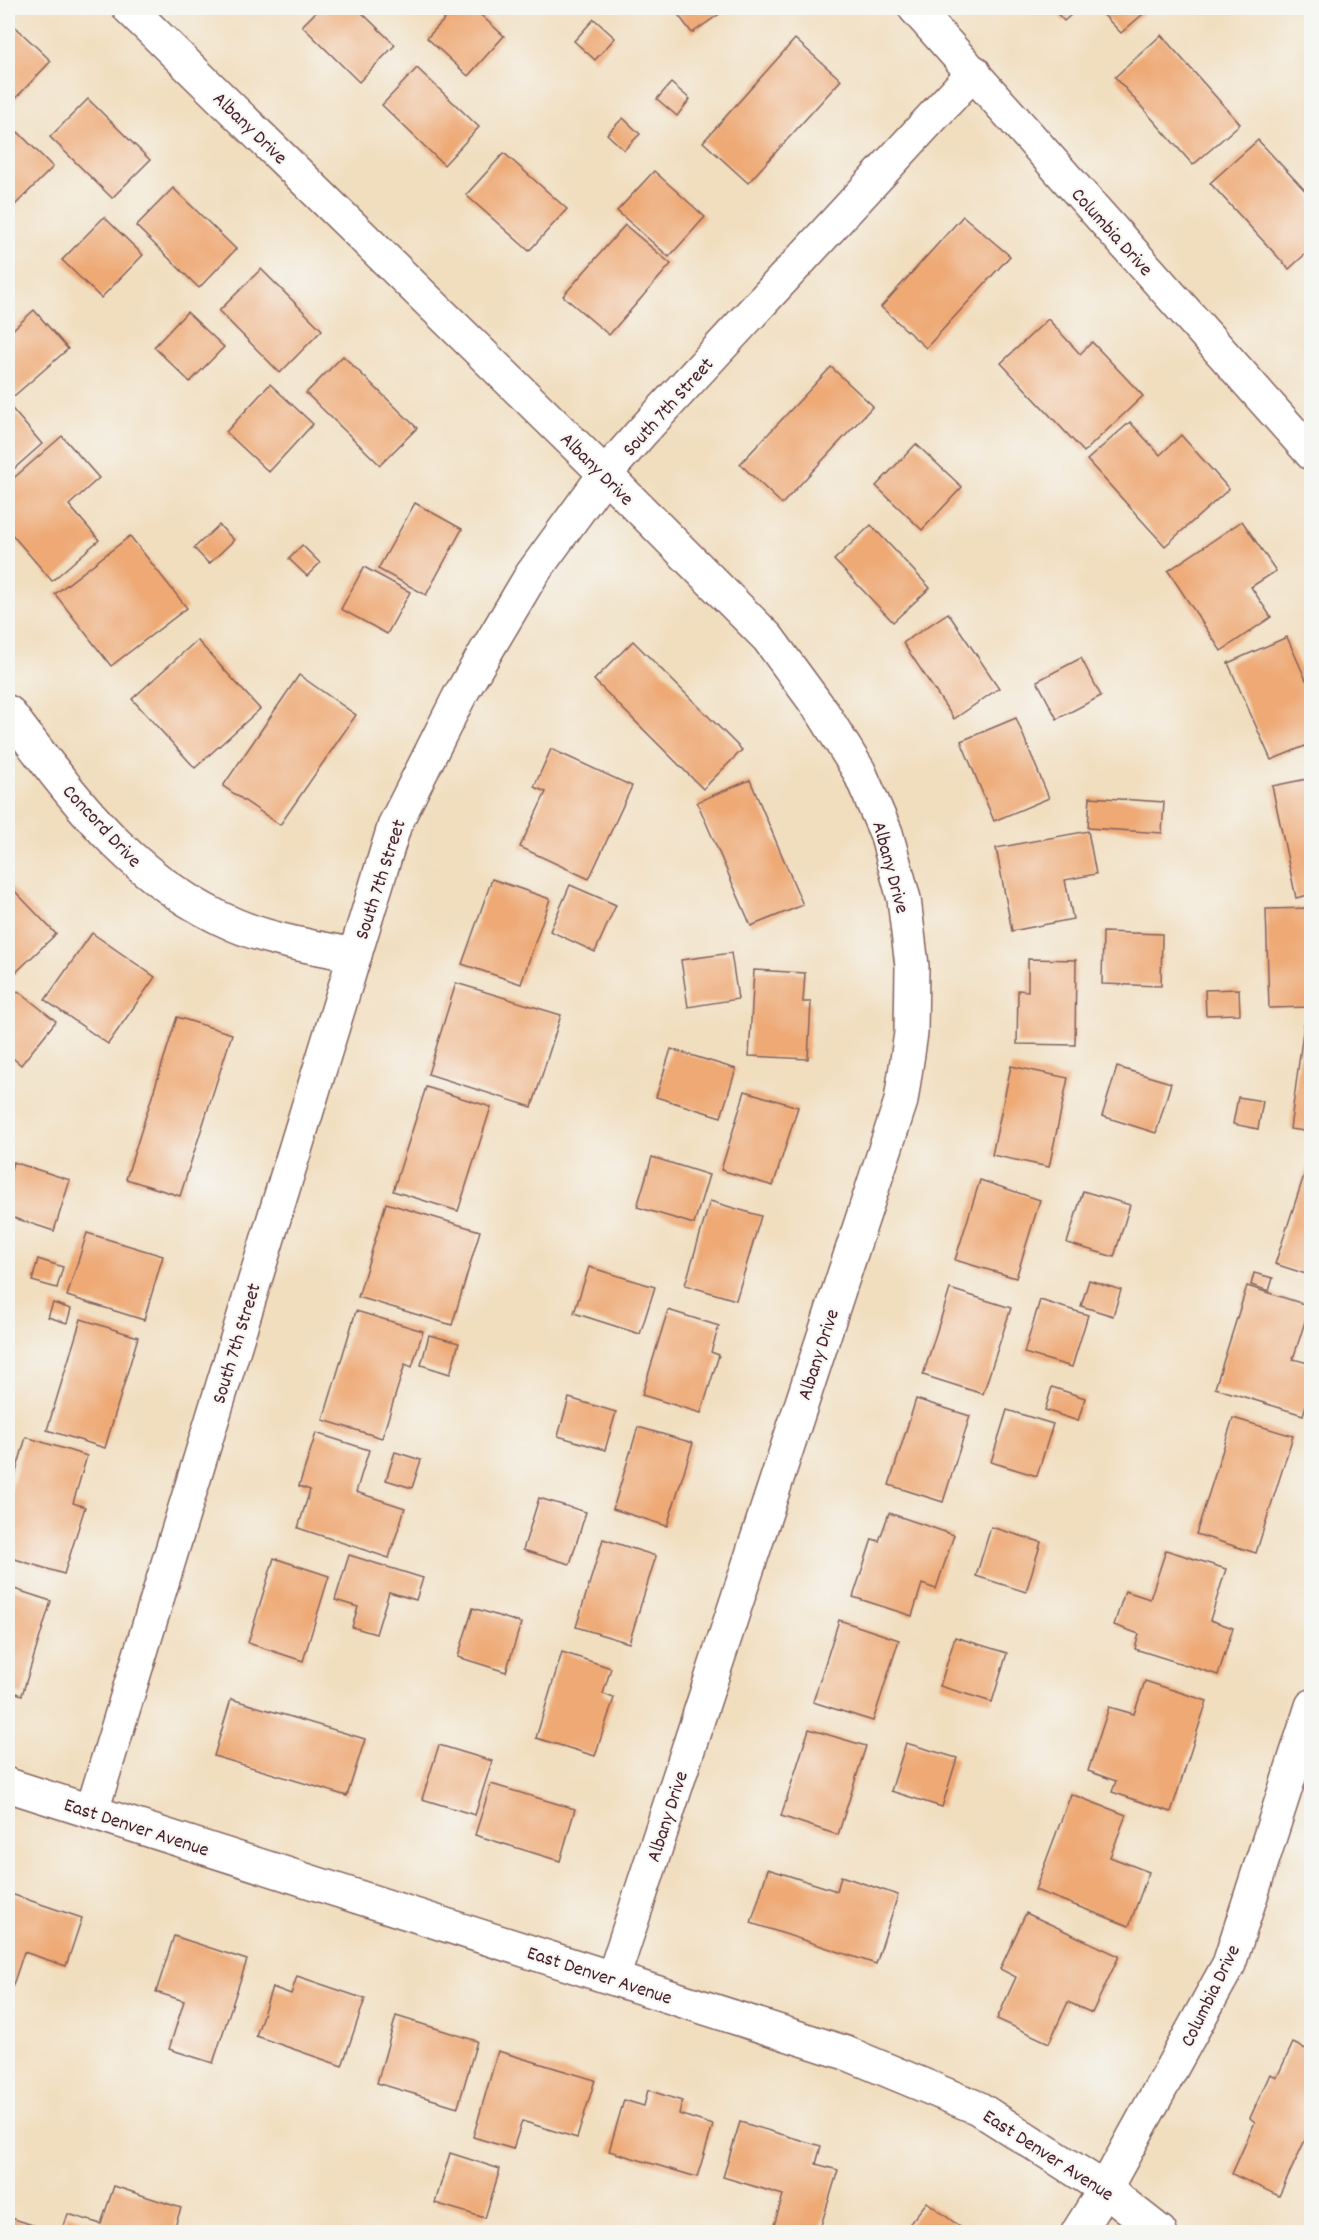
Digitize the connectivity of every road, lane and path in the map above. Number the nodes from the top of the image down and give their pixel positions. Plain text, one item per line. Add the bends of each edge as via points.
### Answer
1 (129, 8) edge
2 (915, 8) edge
3 (974, 72) junction
4 (1311, 454) edge
5 (605, 474) junction
6 (8, 712) edge
7 (355, 955) junction
8 (1311, 1706) edge
9 (1305, 1749) edge
10 (8, 1785) edge
11 (92, 1811) junction
12 (613, 1978) junction
13 (1106, 2189) junction
14 (1078, 2232) edge
15 (1160, 2232) edge

1 - 5 street, Albany Drive
2 - 3 street, Columbia Drive
3 - 4 street, Columbia Drive
3 - 5 street, South 7th Street
5 - 7 street, South 7th Street via 532,574 459,697 395,824
5 - 12 street, Albany Drive via 768,638 823,713 859,771 886,833 904,899 912,966 911,1033 901,1101
6 - 7 street, Concord Drive via 88,815 131,860 181,896 236,925 294,944
7 - 11 street, South 7th Street
8 - 9 street, Columbia Drive
9 - 13 street, Columbia Drive via 1229,1964
10 - 11 street, East Denver Avenue
11 - 12 street, East Denver Avenue
12 - 13 street, East Denver Avenue via 846,2053 978,2108
13 - 14 street, Columbia Drive
13 - 15 street, East Denver Avenue

